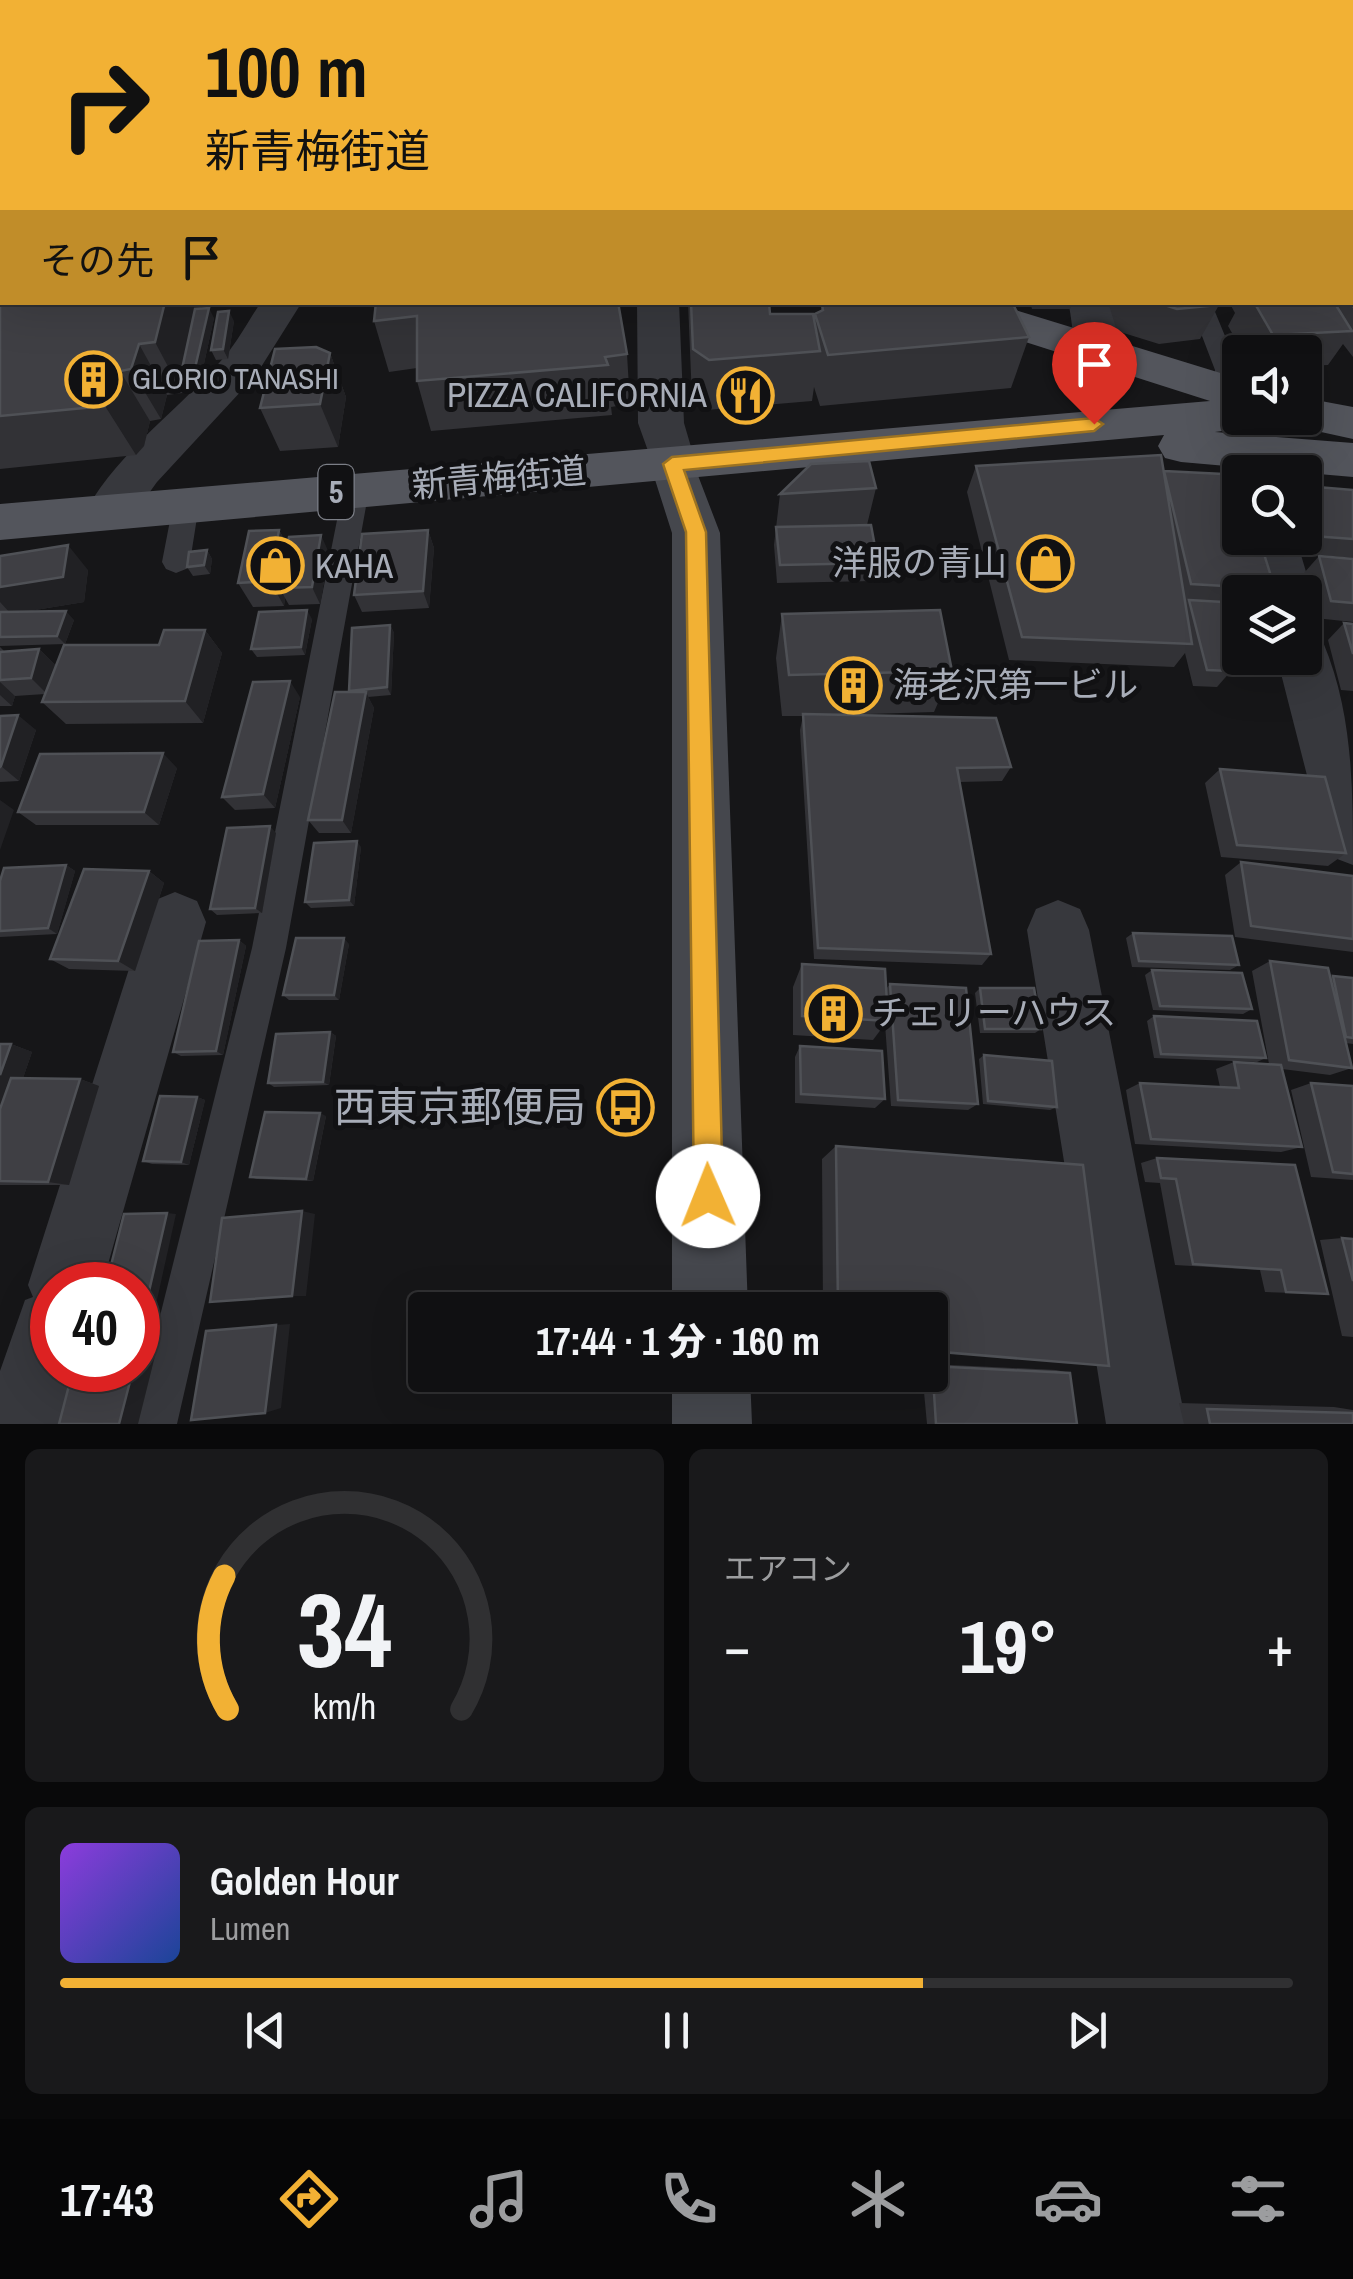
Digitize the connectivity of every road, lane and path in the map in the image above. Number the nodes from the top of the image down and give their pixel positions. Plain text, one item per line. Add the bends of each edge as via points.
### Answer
1 (658, 305) edge
2 (959, 305) edge
3 (1089, 305) edge
4 (1201, 305) edge
5 (274, 316) edge
6 (1097, 352) junction
7 (1222, 355) edge
8 (1353, 408) edge
9 (1322, 411) edge
10 (1222, 415) edge
11 (1322, 417) edge
12 (1322, 421) edge
13 (1353, 423) edge
14 (1094, 424) junction
15 (1222, 425) edge
16 (1222, 426) edge
17 (999, 434) junction
18 (1274, 435) edge
19 (1353, 436) edge
20 (1353, 460) edge
21 (672, 464) junction
22 (356, 490) junction
23 (186, 506) junction
24 (108, 512) junction
25 (9, 529) edge
26 (176, 562) dead end
27 (1309, 675) edge
28 (1353, 838) edge
29 (175, 922) dead end
30 (1058, 930) dead end
31 (72, 1262) edge
32 (710, 1292) edge
33 (33, 1392) edge
34 (712, 1392) edge
35 (23, 1424) edge
36 (155, 1424) edge
37 (712, 1424) edge
38 (1146, 1424) edge

1 - 21 street via 661,423
2 - 6 main road
3 - 6 street
4 - 7 lane
5 - 24 street via 204,413 140,470
6 - 10 main road
6 - 14 main road
8 - 9 street
11 - 13 main road
12 - 19 main road
14 - 15 main road, 新青梅街道 / 5
14 - 17 main road, 新青梅街道 / 5
16 - 17 main road, 新青梅街道 / 5
17 - 21 main road, 新青梅街道 / 5
18 - 20 main road, 新青梅街道 / 5
21 - 22 main road, 新青梅街道 / 5
21 - 32 street via 696,532
22 - 23 main road, 新青梅街道 / 5
22 - 36 lane via 269,948
23 - 24 main road, 新青梅街道 / 5
23 - 26 lane
24 - 25 main road, 新青梅街道 / 5
27 - 28 street
29 - 31 street
30 - 38 street
33 - 35 street
34 - 37 street

